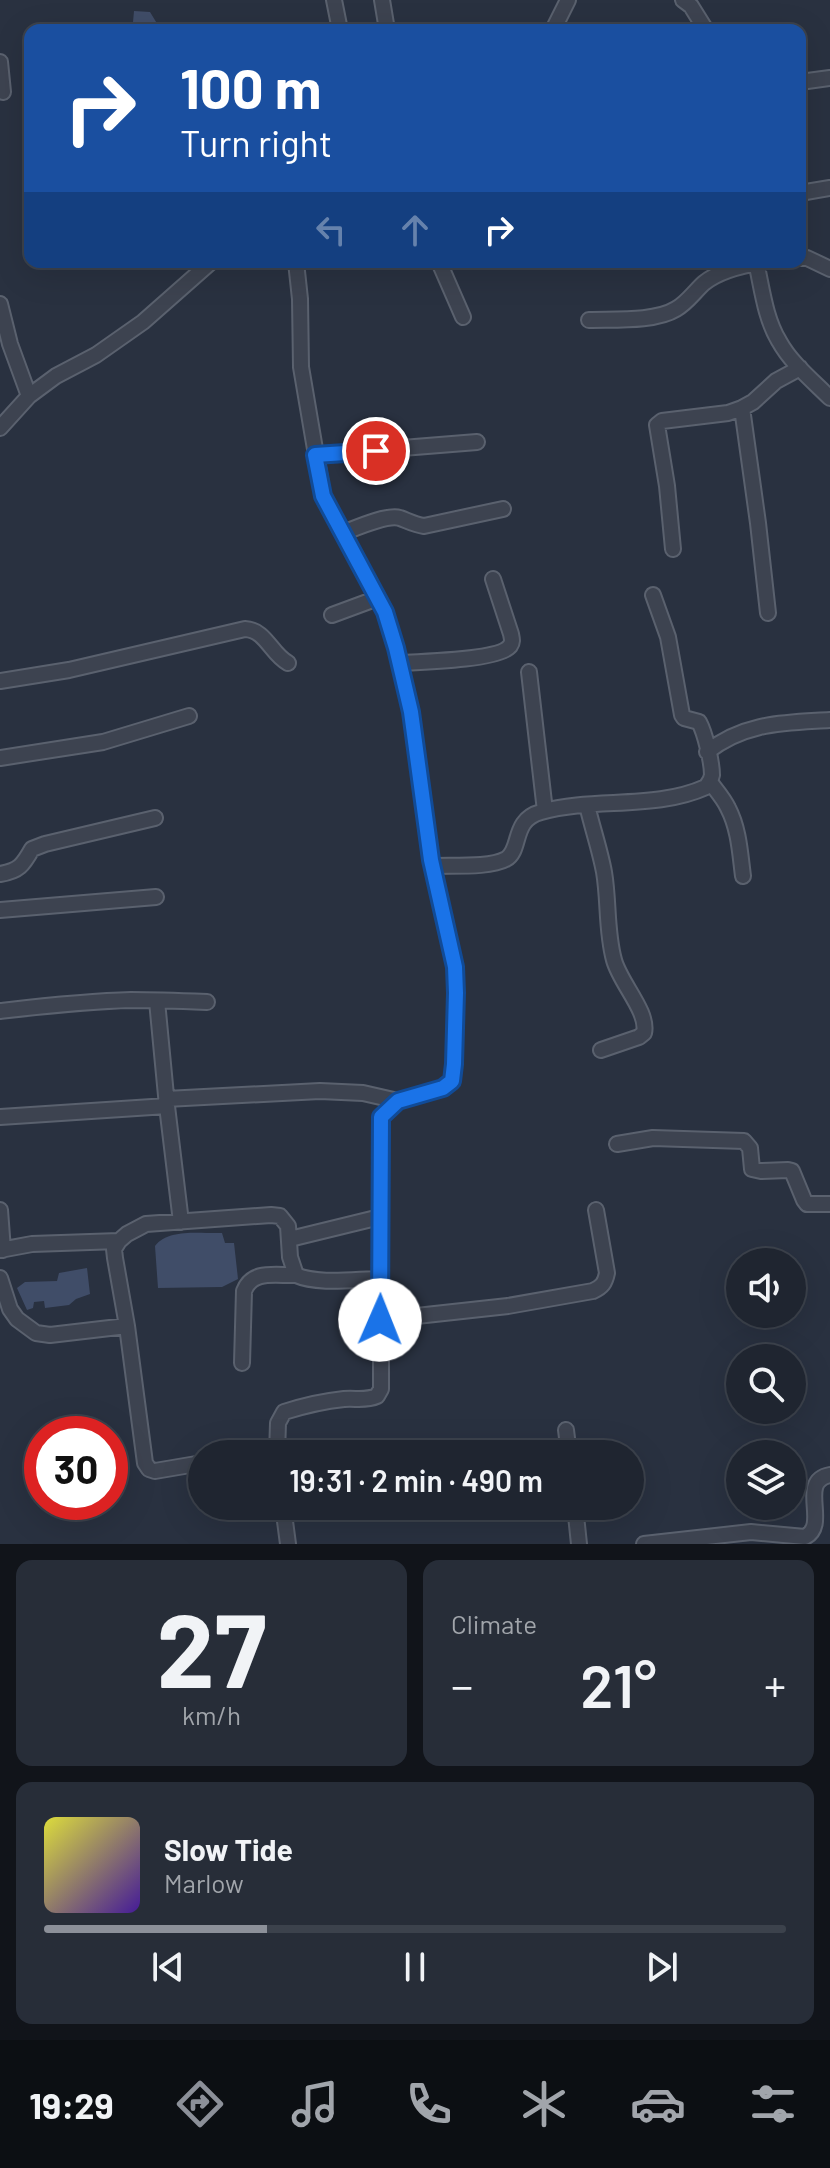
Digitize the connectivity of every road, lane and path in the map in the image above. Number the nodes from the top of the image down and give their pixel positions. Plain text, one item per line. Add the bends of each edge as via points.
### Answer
1 (334, 0) edge
2 (382, 0) edge
3 (568, 0) edge
4 (683, 0) edge
5 (339, 24) edge
6 (386, 24) edge
7 (556, 24) edge
8 (702, 24) edge
9 (0, 62) edge
10 (830, 78) edge
11 (806, 81) edge
12 (3, 92) dead end
13 (830, 188) edge
14 (806, 192) edge
15 (806, 259) edge
16 (204, 268) edge
17 (297, 268) edge
18 (442, 268) edge
19 (740, 268) edge
20 (760, 268) edge
21 (830, 269) edge
22 (0, 304) edge
23 (463, 317) dead end
24 (589, 320) dead end
25 (800, 368) junction
26 (29, 396) junction
27 (830, 398) edge
28 (742, 408) junction
29 (0, 428) edge
30 (477, 442) dead end
31 (315, 455) junction
32 (503, 509) dead end
33 (343, 533) junction
34 (673, 549) dead end
35 (493, 579) dead end
36 (653, 595) dead end
37 (378, 598) junction
38 (768, 613) dead end
39 (332, 615) dead end
40 (288, 663) dead end
41 (399, 663) junction
42 (529, 672) dead end
43 (0, 681) edge
44 (189, 716) dead end
45 (830, 720) edge
46 (707, 752) junction
47 (0, 758) edge
48 (710, 782) junction
49 (587, 805) junction
50 (545, 811) junction
51 (155, 818) dead end
52 (432, 866) junction
53 (0, 874) edge
54 (743, 876) dead end
55 (156, 897) dead end
56 (0, 910) edge
57 (157, 1001) junction
58 (207, 1002) dead end
59 (0, 1011) edge
60 (601, 1050) dead end
61 (398, 1101) junction
62 (166, 1103) junction
63 (0, 1117) edge
64 (617, 1144) dead end
65 (830, 1204) edge
66 (0, 1210) edge
67 (596, 1210) dead end
68 (380, 1217) junction
69 (181, 1222) junction
70 (289, 1237) junction
71 (119, 1241) junction
72 (2, 1250) edge
73 (296, 1275) junction
74 (0, 1278) edge
75 (381, 1279) junction
76 (380, 1320) junction
77 (127, 1326) junction
78 (242, 1363) dead end
79 (566, 1430) dead end
80 (277, 1440) edge
81 (567, 1440) edge
82 (188, 1465) edge
83 (830, 1475) edge
84 (285, 1520) edge
85 (576, 1520) edge
86 (288, 1544) edge
87 (579, 1544) edge
88 (644, 1544) edge

1 - 5 street
2 - 6 street
3 - 7 street
4 - 8 street
9 - 12 street
10 - 11 street
13 - 14 street
15 - 21 street
16 - 26 street via 143,322
17 - 31 street via 301,367
18 - 23 street
19 - 24 street via 706,282 675,310
20 - 25 street via 769,318 779,342
22 - 26 street
25 - 27 street
25 - 28 street
26 - 29 street
28 - 34 street via 657,425
28 - 38 street
30 - 31 street
31 - 33 street via 323,496
32 - 33 street via 424,526 389,518
33 - 37 street
35 - 41 street via 511,634 510,647 481,656
36 - 46 street via 668,637 682,715 699,722
37 - 39 street
37 - 41 street
40 - 43 street via 260,634 245,629
41 - 52 street
42 - 50 street
44 - 47 street via 103,742
45 - 46 street via 745,731
46 - 48 street
48 - 49 street via 655,800
48 - 54 street via 733,818
49 - 50 street
49 - 60 street via 604,873 614,959 645,1027 639,1037
50 - 52 street via 524,823 504,860
51 - 53 street via 45,844 32,849 14,872
52 - 61 street via 455,967 452,1081
55 - 56 street
57 - 58 street
57 - 59 street via 61,1003
57 - 62 street
61 - 62 street via 330,1091
61 - 68 street via 381,1117
62 - 63 street
62 - 69 street
64 - 65 street via 653,1138 744,1141 752,1169 792,1171 807,1204
66 - 72 street
67 - 76 street via 607,1273 601,1288 508,1306
68 - 70 street
68 - 75 street
69 - 70 street via 280,1216
69 - 71 street via 146,1224
70 - 73 street
71 - 72 street
71 - 77 street via 114,1249
73 - 75 street via 315,1280
73 - 78 street via 247,1282
74 - 77 street via 17,1319 42,1335
75 - 76 street
76 - 80 street via 377,1396 284,1412
77 - 82 street via 145,1463 155,1471
79 - 81 street
83 - 88 street via 818,1481 820,1520 813,1534 805,1537 751,1532
84 - 86 street
85 - 87 street

